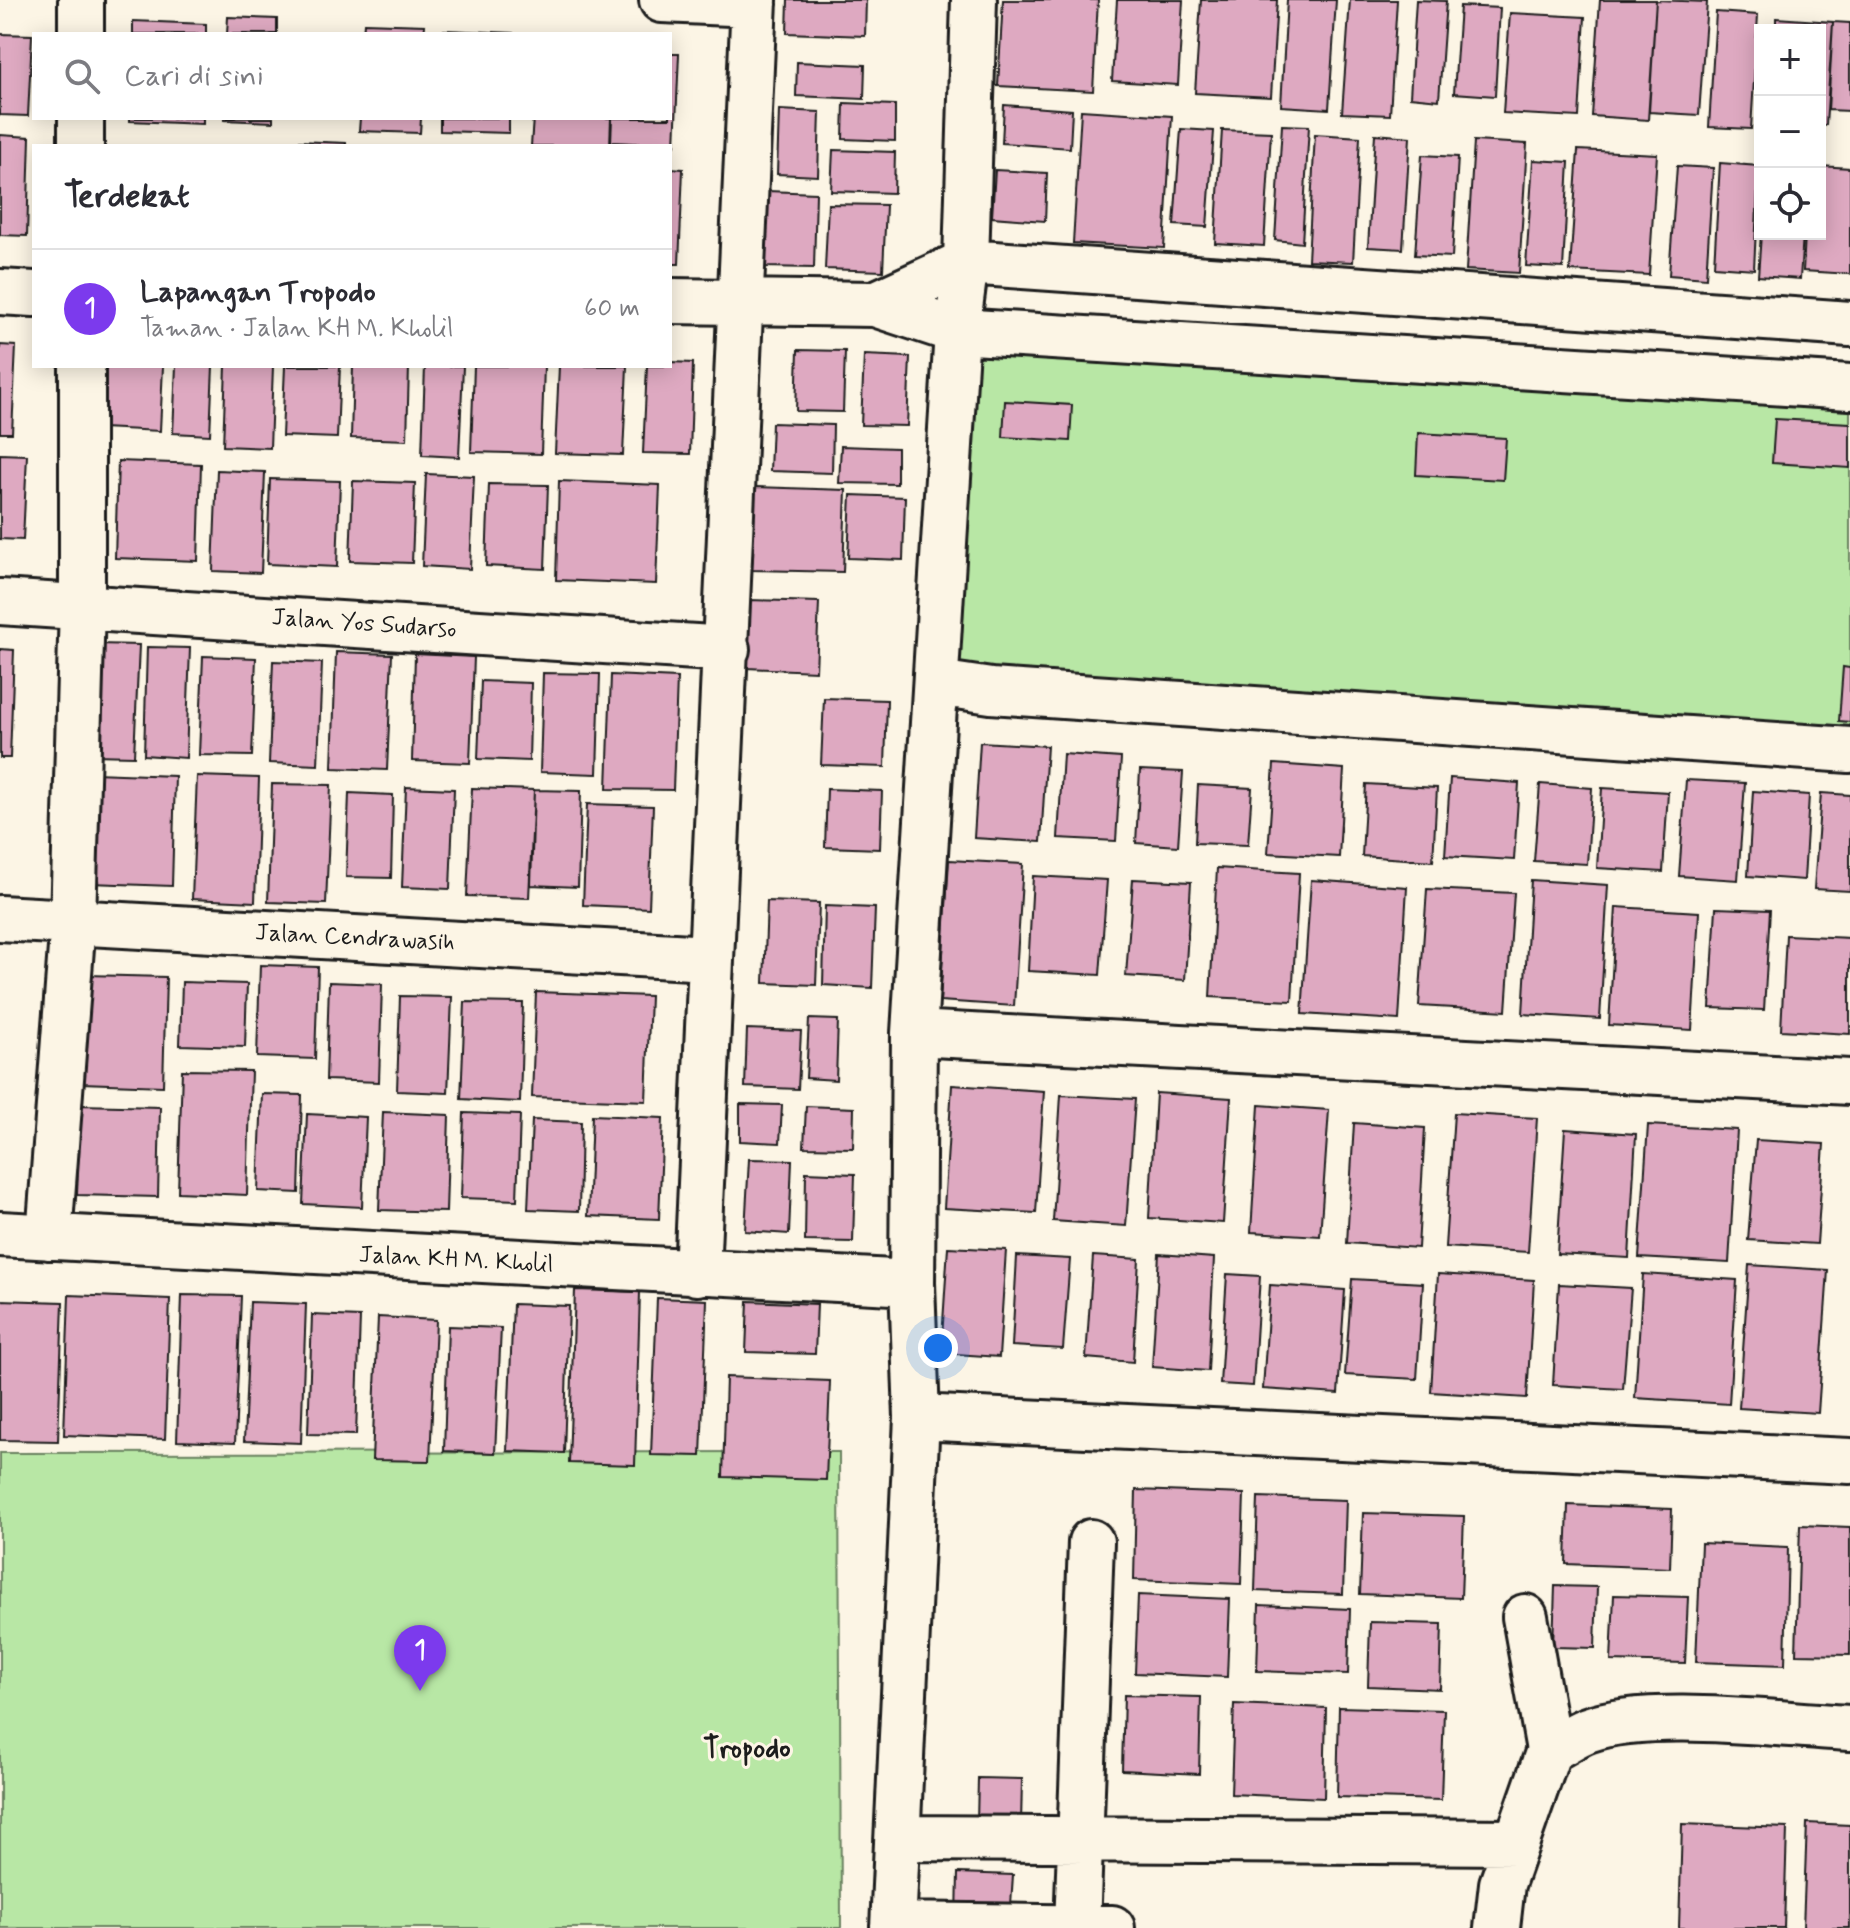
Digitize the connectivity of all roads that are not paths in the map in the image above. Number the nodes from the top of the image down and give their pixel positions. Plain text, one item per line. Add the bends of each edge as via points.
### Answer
1 (81, 0) edge
2 (662, 0) edge
3 (974, 0) edge
4 (754, 2) edge
5 (81, 32) edge
6 (81, 120) edge
7 (81, 144) edge
8 (966, 262) junction
9 (0, 292) edge
10 (32, 294) edge
11 (672, 301) edge
12 (742, 301) junction
13 (875, 304) junction
14 (1850, 324) edge
15 (957, 331) junction
16 (82, 368) edge
17 (1850, 387) edge
18 (0, 602) edge
19 (82, 605) junction
20 (727, 649) junction
21 (937, 683) junction
22 (1850, 750) edge
23 (0, 918) edge
24 (73, 921) junction
25 (709, 958) junction
26 (914, 1033) junction
27 (1850, 1082) edge
28 (0, 1234) edge
29 (49, 1237) junction
30 (697, 1273) junction
31 (912, 1283) junction
32 (917, 1417) junction
33 (1850, 1461) edge
34 (1091, 1542) dead end
35 (1525, 1617) dead end
36 (1850, 1728) edge
37 (1549, 1750) junction
38 (898, 1838) junction
39 (1079, 1840) junction
40 (1517, 1842) junction
41 (893, 1926) edge
42 (1077, 1928) edge
43 (1112, 1928) edge
44 (1497, 1928) edge

1 - 5 street
2 - 4 street
3 - 8 street
4 - 12 street
6 - 7 street
8 - 13 street
8 - 14 street
8 - 15 street
9 - 10 street
11 - 12 street
12 - 13 street
12 - 20 street
13 - 15 street
15 - 17 street
15 - 21 street
16 - 19 street
18 - 19 street, Jalan Yos Sudarso
19 - 20 street, Jalan Yos Sudarso
19 - 24 street
20 - 25 street
21 - 22 street
21 - 26 street
23 - 24 street, Jalan Cendrawasih
24 - 25 street, Jalan Cendrawasih
24 - 29 street
25 - 30 street
26 - 27 street
26 - 31 street
28 - 29 street, Jalan KH M. Kholil
29 - 30 street, Jalan KH M. Kholil
30 - 31 street, Jalan KH M. Kholil
31 - 32 street
32 - 33 street
32 - 38 street
34 - 39 street
35 - 37 street
36 - 37 street via 1661,1719 1587,1730
37 - 40 street
38 - 39 street
38 - 41 street
39 - 40 street
39 - 42 street
40 - 44 street via 1502,1884
41 - 42 street
42 - 43 street

